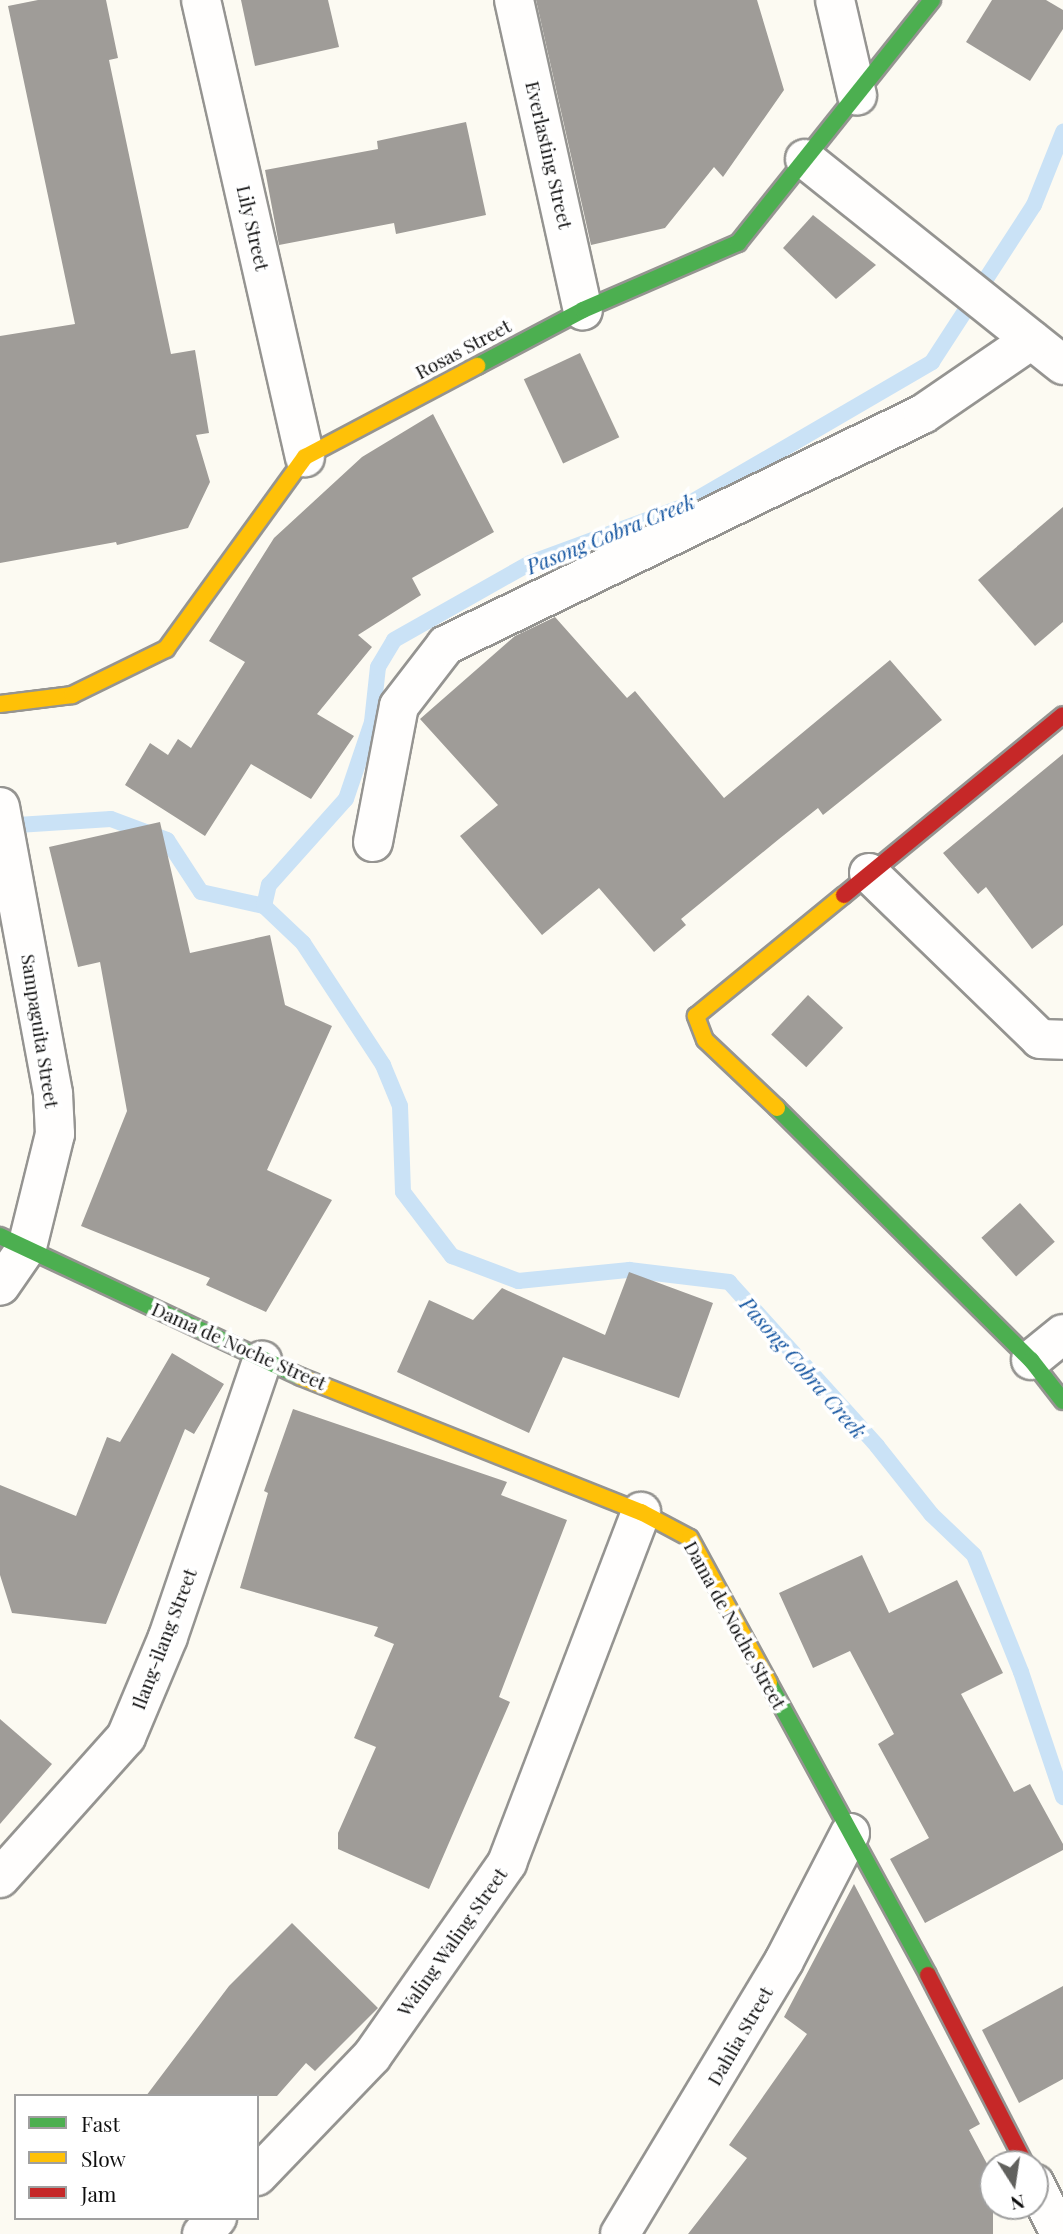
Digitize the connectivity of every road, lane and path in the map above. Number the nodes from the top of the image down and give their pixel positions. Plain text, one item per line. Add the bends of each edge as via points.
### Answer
1 (201, 0) edge
2 (514, 0) edge
3 (835, 0) edge
4 (932, 0) edge
5 (858, 95) junction
6 (805, 159) junction
7 (583, 310) junction
8 (1043, 346) edge
9 (305, 457) junction
10 (0, 704) edge
11 (1063, 715) edge
12 (0, 807) edge
13 (373, 842) dead end
14 (869, 873) junction
15 (1063, 1040) edge
16 (14, 1241) edge
17 (0, 1286) edge
18 (1063, 1334) edge
19 (262, 1360) junction
20 (1031, 1360) junction
21 (1063, 1401) edge
22 (641, 1512) junction
23 (850, 1833) junction
24 (0, 1878) edge
25 (1018, 2150) edge
26 (259, 2174) edge
27 (1049, 2212) edge
28 (215, 2220) edge
29 (202, 2234) edge
30 (620, 2234) edge
31 (1060, 2234) edge

1 - 9 street, Lily Street
2 - 7 street, Everlasting Street
3 - 5 street
4 - 5 street, Rosas Street
5 - 6 street, Rosas Street
6 - 7 street, Rosas Street via 738,243
6 - 8 street
7 - 9 street, Rosas Street
8 - 13 street via 923,414 446,645 399,706
9 - 10 street, Rosas Street via 166,649 72,695
11 - 14 street
12 - 16 street, Sampaguita Street via 53,1094 55,1134
14 - 15 street via 1040,1039
14 - 20 street via 696,1016 705,1040 856,1182
16 - 17 street, Sampaguita Street
16 - 19 street, Dama de Noche Street
18 - 20 street
19 - 22 street, Dama de Noche Street
19 - 24 street, Ilang-ilang Street via 167,1637 126,1737
20 - 21 street
22 - 23 street, Dama de Noche Street via 690,1538
22 - 26 street, Waling Waling Street via 507,1863 372,2056
23 - 25 street, Dama de Noche Street
23 - 30 street, Dahlia Street via 784,1961
27 - 31 street
28 - 29 street

